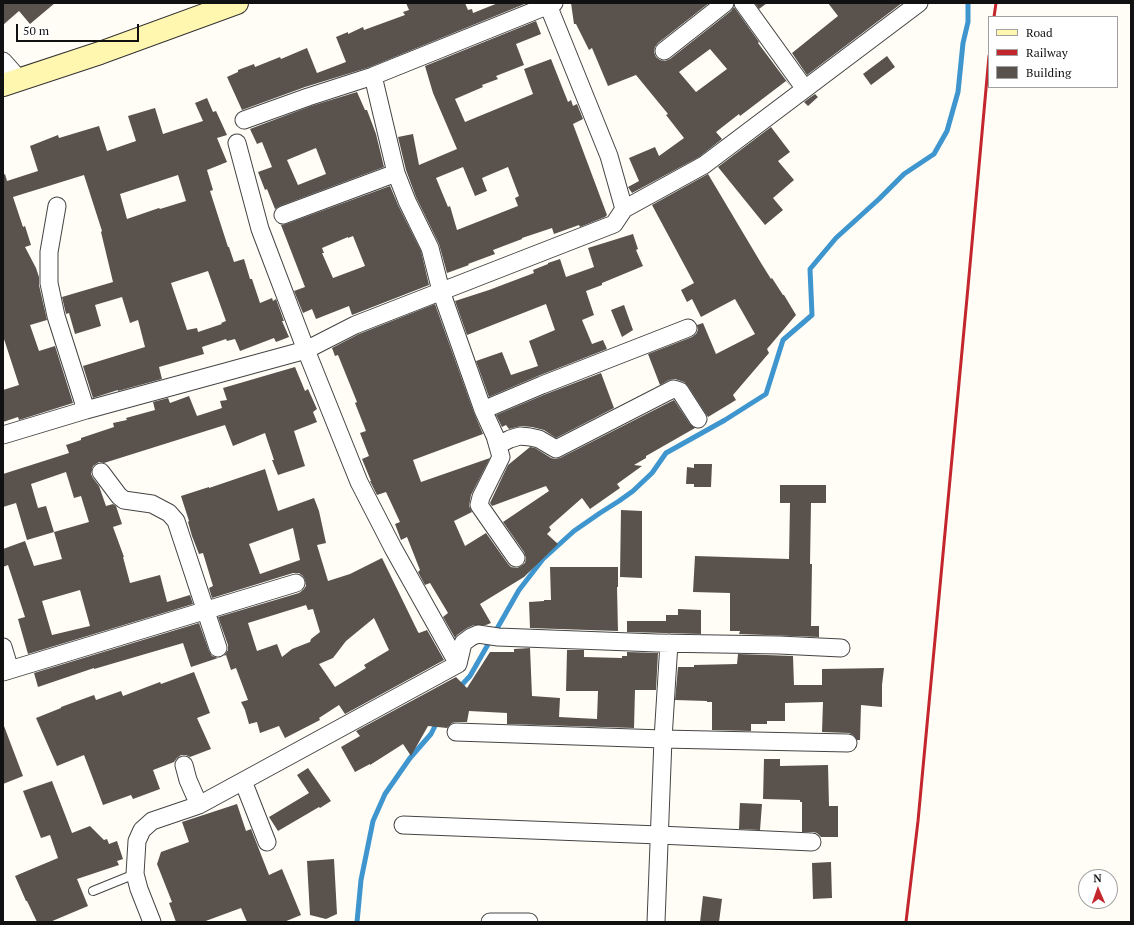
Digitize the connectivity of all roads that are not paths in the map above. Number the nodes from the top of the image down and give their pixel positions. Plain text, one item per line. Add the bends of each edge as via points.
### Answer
1 (237, 3) edge
2 (725, 3) edge
3 (743, 3) edge
4 (919, 3) edge
5 (551, 4) edge
6 (664, 51) dead end
7 (3, 61) edge
8 (373, 76) junction
9 (11, 82) edge
10 (805, 89) junction
11 (244, 120) dead end
12 (238, 143) dead end
13 (396, 173) junction
14 (57, 206) dead end
15 (624, 209) junction
16 (284, 215) dead end
17 (441, 291) junction
18 (688, 328) dead end
19 (306, 350) junction
20 (86, 410) junction
21 (483, 410) junction
22 (698, 419) dead end
23 (3, 435) edge
24 (498, 445) junction
25 (101, 472) dead end
26 (516, 558) dead end
27 (296, 584) dead end
28 (206, 611) junction
29 (669, 644) junction
30 (3, 647) edge
31 (218, 648) dead end
32 (841, 648) dead end
33 (458, 664) junction
34 (7, 671) edge
35 (456, 732) dead end
36 (663, 739) junction
37 (848, 743) dead end
38 (184, 765) dead end
39 (243, 781) junction
40 (199, 805) junction
41 (403, 825) dead end
42 (659, 835) junction
43 (267, 842) dead end
44 (812, 842) dead end
45 (135, 874) junction
46 (93, 891) dead end
47 (152, 922) edge
48 (490, 922) edge
49 (529, 922) edge
50 (656, 922) edge

1 - 9 main road
2 - 6 street
3 - 10 street
4 - 10 street
5 - 8 street
5 - 15 street via 609,156
7 - 9 street
8 - 11 street
8 - 13 street
10 - 15 street via 704,165
12 - 19 street via 260,229
13 - 16 street
13 - 17 street via 430,248
14 - 20 street via 49,252 49,283 56,316
15 - 17 street via 614,224
17 - 19 street via 355,325
17 - 21 street
18 - 21 street
19 - 20 street
19 - 33 street via 359,482
20 - 23 street
21 - 24 street
22 - 24 street via 680,391 673,389 556,449 539,439 520,436
24 - 26 street via 501,456 479,505
25 - 28 street via 124,500 152,504 169,513 176,521
27 - 28 street
28 - 31 street
28 - 34 street
29 - 32 street
29 - 33 street via 478,634 463,643
29 - 36 street
30 - 34 street
33 - 39 street
35 - 36 street
36 - 37 street
36 - 42 street
38 - 40 street
39 - 40 street
39 - 43 street
40 - 45 street via 152,822 142,830 137,841
41 - 42 street
42 - 44 street
42 - 50 street
45 - 46 lane
45 - 47 street
48 - 49 street

